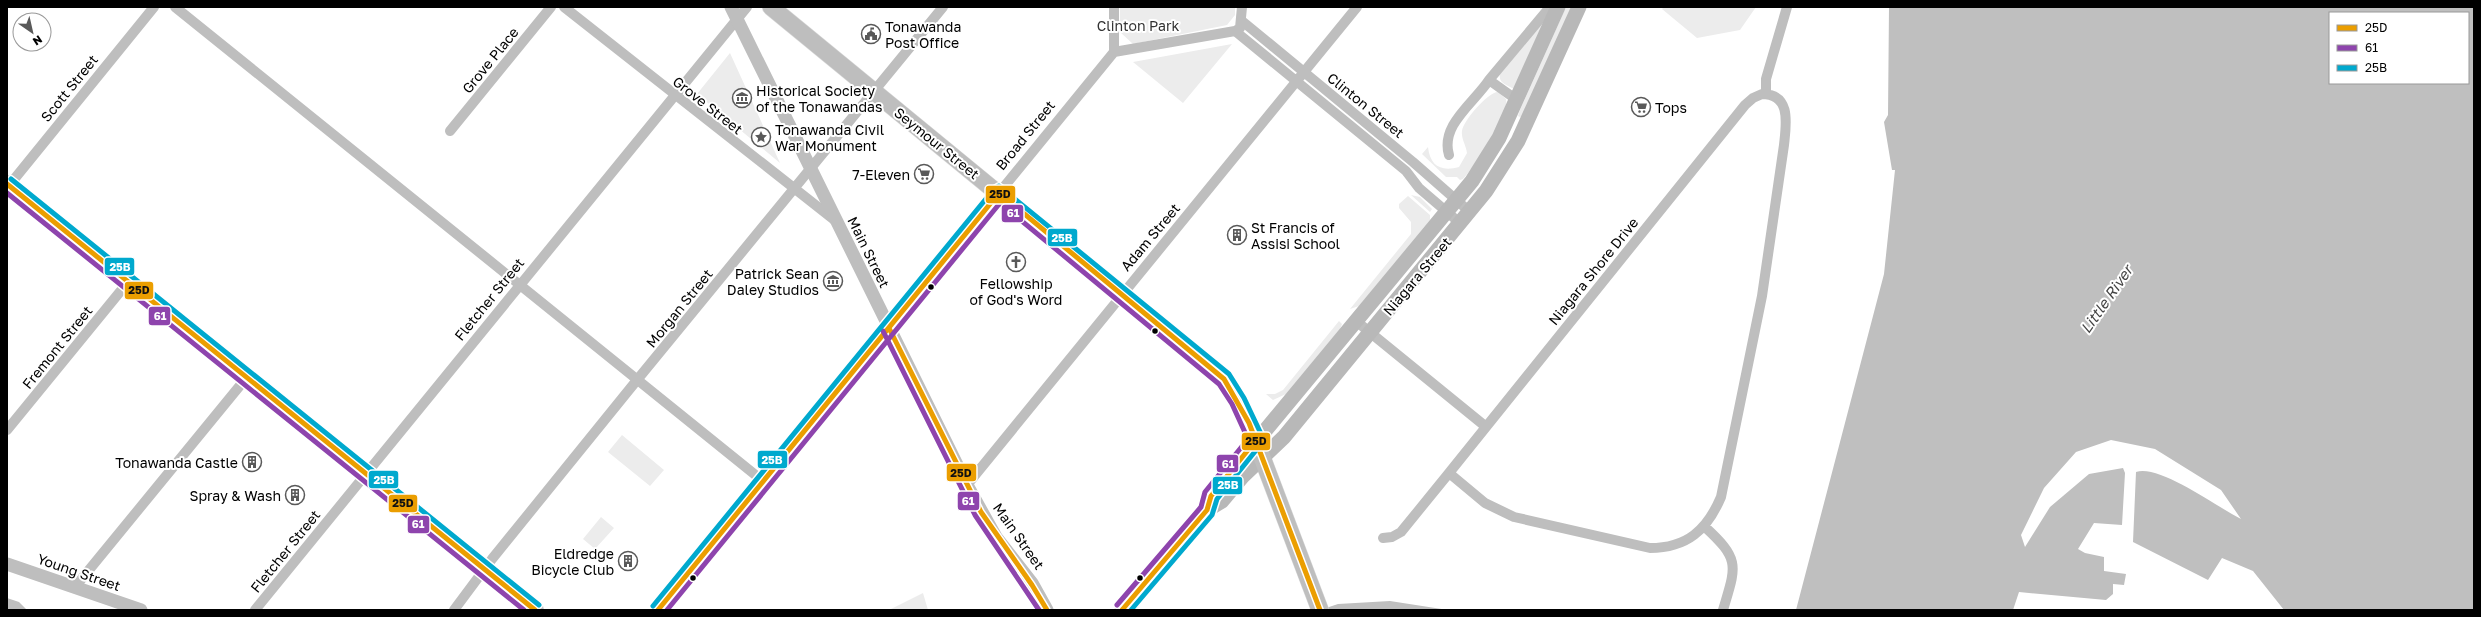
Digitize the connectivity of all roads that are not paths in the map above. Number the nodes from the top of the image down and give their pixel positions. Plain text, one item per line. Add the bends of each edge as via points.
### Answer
1 (154, 7) edge
2 (176, 7) edge
3 (551, 7) edge
4 (564, 7) edge
5 (731, 7) edge
6 (746, 7) edge
7 (771, 7) edge
8 (943, 7) edge
9 (1114, 7) edge
10 (1242, 7) edge
11 (1357, 7) edge
12 (1550, 7) edge
13 (1558, 7) edge
14 (1579, 7) edge
15 (1787, 7) edge
16 (737, 19) junction
17 (1242, 22) junction
18 (1235, 31) junction
19 (1114, 52) junction
20 (1304, 72) junction
21 (1489, 80) junction
22 (1297, 81) junction
23 (874, 92) junction
24 (1766, 94) junction
25 (674, 96) junction
26 (1517, 100) junction
27 (450, 131) dead end
28 (1448, 155) dead end
29 (810, 169) junction
30 (8, 186) edge
31 (794, 190) junction
32 (999, 193) junction
33 (1450, 205) junction
34 (1465, 218) junction
35 (837, 222) junction
36 (128, 282) junction
37 (519, 285) junction
38 (1121, 294) junction
39 (1356, 320) junction
40 (889, 328) junction
41 (1370, 332) junction
42 (247, 377) junction
43 (637, 380) junction
44 (1485, 426) junction
45 (7, 430) edge
46 (1256, 440) junction
47 (1262, 459) junction
48 (366, 473) junction
49 (1449, 473) junction
50 (763, 481) junction
51 (967, 485) junction
52 (1207, 510) junction
53 (1705, 527) junction
54 (1383, 538) dead end
55 (7, 564) edge
56 (486, 570) junction
57 (75, 587) junction
58 (140, 610) edge
59 (255, 610) edge
60 (454, 610) edge
61 (535, 610) edge
62 (658, 610) edge
63 (1047, 610) edge
64 (1122, 610) edge
65 (1320, 610) edge
66 (1723, 610) edge

1 - 30 street, Scott Street
2 - 37 street
3 - 27 street, Grove Place
4 - 25 street, Grove Street
5 - 16 street, Main Street
6 - 16 street, Fletcher Street
7 - 23 main road, Seymour Street
8 - 23 street, Morgan Street
9 - 19 street
10 - 17 street
11 - 20 street, Adam Street
12 - 21 street
13 - 26 main road, Niagara Street
14 - 34 main road, Niagara Street via 1518,141 1494,180
15 - 24 street via 1766,79
16 - 25 street, Fletcher Street
16 - 29 street, Main Street
17 - 18 street via 1240,28
17 - 20 street, Clinton Street
18 - 19 street
18 - 22 street, Clinton Street
19 - 32 street, Broad Street
20 - 22 street, Adam Street
20 - 33 street, Clinton Street via 1413,162
21 - 26 street
21 - 28 street via 1449,130 1445,144
22 - 33 street, Clinton Street via 1406,171 1419,188
22 - 38 street, Adam Street
23 - 29 street, Morgan Street
23 - 32 main road, Seymour Street
24 - 44 street, Niagara Shore Drive via 1753,98 1745,105
24 - 53 street via 1778,99 1786,112 1771,241 1721,497
25 - 31 street, Grove Street
25 - 37 street, Fletcher Street
26 - 33 main road, Niagara Street via 1485,160
29 - 31 street, Morgan Street
29 - 35 street, Main Street
30 - 36 main road
31 - 35 street, Grove Street
31 - 43 street, Morgan Street
32 - 38 main road, Seymour Street
32 - 40 street, Broad Street
33 - 34 street, Clinton Street
33 - 34 street, Clinton Street
33 - 39 main road, Niagara Street
34 - 41 main road, Niagara Street
35 - 40 street, Main Street
36 - 42 main road
36 - 45 street, Fremont Street
37 - 43 street
37 - 48 street, Fletcher Street
38 - 46 main road, Seymour Street via 1224,379 1238,401
38 - 51 street, Adam Street
39 - 41 street
39 - 46 main road, Niagara Street
40 - 50 street, Broad Street
40 - 51 street, Main Street
41 - 44 street
41 - 47 main road, Niagara Street via 1284,437
42 - 48 main road
42 - 57 street
43 - 50 street
43 - 56 street, Morgan Street via 492,559
44 - 49 street, Niagara Shore Drive
46 - 47 main road, Seymour Street
46 - 52 main road, Niagara Street via 1211,496
47 - 52 main road, Niagara Street via 1222,501
47 - 65 main road, Seymour Street
48 - 56 main road
48 - 59 street, Fletcher Street
49 - 53 street via 1485,502 1514,517 1638,546 1673,546 1690,539
49 - 54 street, Niagara Shore Drive via 1401,532
50 - 62 street, Broad Street
51 - 63 street, Main Street via 996,537 1032,583
52 - 64 main road, Niagara Street
53 - 66 street via 1731,556 1733,576
55 - 57 street, Young Street
56 - 60 street, Morgan Street
56 - 61 main road
57 - 58 street, Young Street

